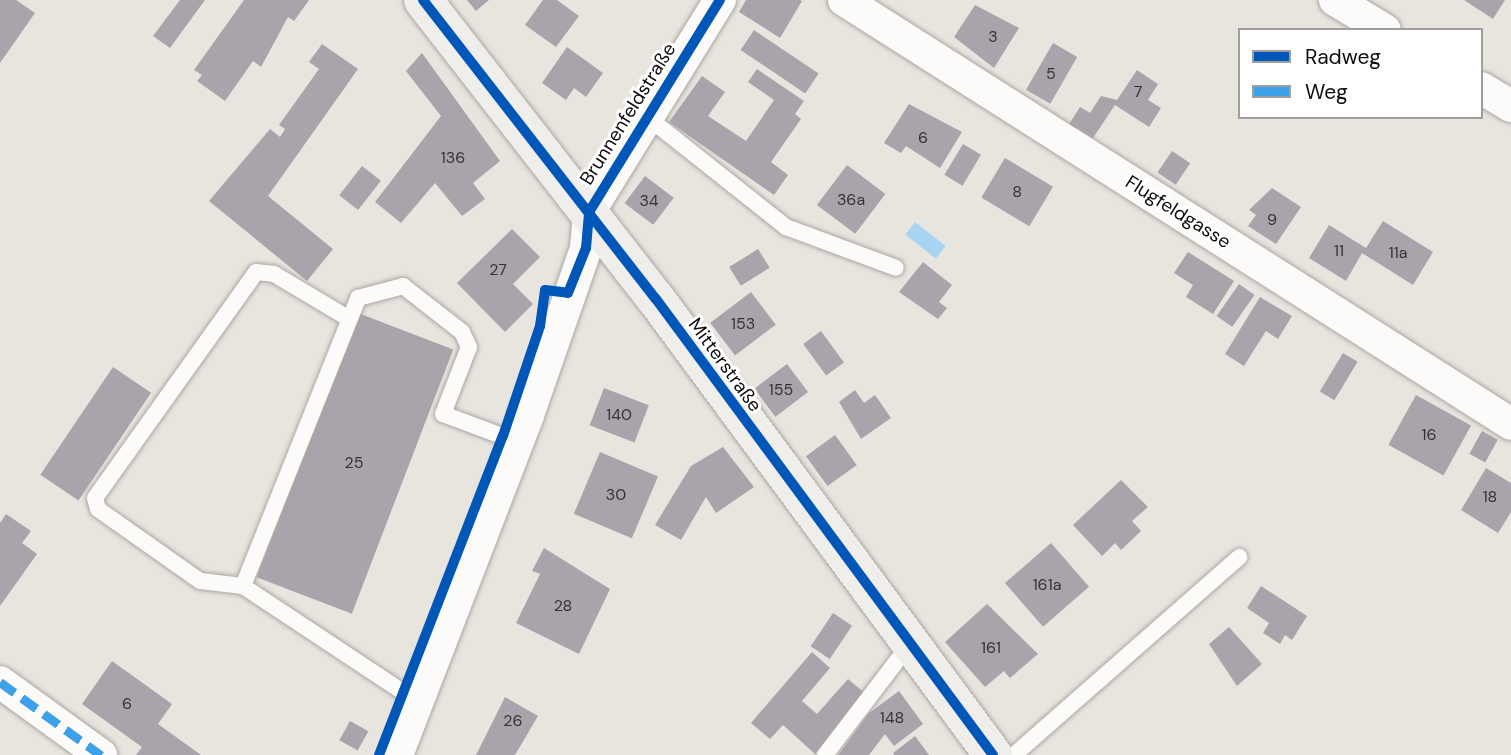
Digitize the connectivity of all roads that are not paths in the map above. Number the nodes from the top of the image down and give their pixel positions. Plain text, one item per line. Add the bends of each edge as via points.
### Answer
1 (423, 0) edge
2 (720, 0) edge
3 (844, 0) edge
4 (1335, 0) edge
5 (1382, 28) edge
6 (1483, 89) edge
7 (1511, 106) edge
8 (646, 116) junction
9 (589, 212) junction
10 (896, 268) dead end
11 (345, 317) junction
12 (1511, 424) edge
13 (518, 442) junction
14 (1239, 557) dead end
15 (243, 586) junction
16 (909, 645) junction
17 (0, 682) edge
18 (418, 702) junction
19 (101, 755) edge
20 (397, 755) edge
21 (825, 755) edge
22 (993, 755) edge
23 (1014, 755) edge

1 - 9 main road, Mitterstraße
2 - 8 street, Brunnenfeldstraße
3 - 12 street, Flugfeldgasse
4 - 5 street
6 - 7 street
8 - 9 street, Brunnenfeldstraße
8 - 10 lane via 786,228
9 - 13 street, Brunnenfeldstraße via 586,247
9 - 16 main road, Mitterstraße
11 - 13 lane via 372,290 403,286 417,293 468,340 443,414
11 - 15 lane
11 - 15 lane via 274,274 257,272 95,499 98,509 201,581
13 - 18 street, Brunnenfeldstraße
14 - 23 lane
15 - 18 lane
16 - 21 lane
16 - 22 main road, Mitterstraße
17 - 19 street
18 - 20 street, Brunnenfeldstraße

